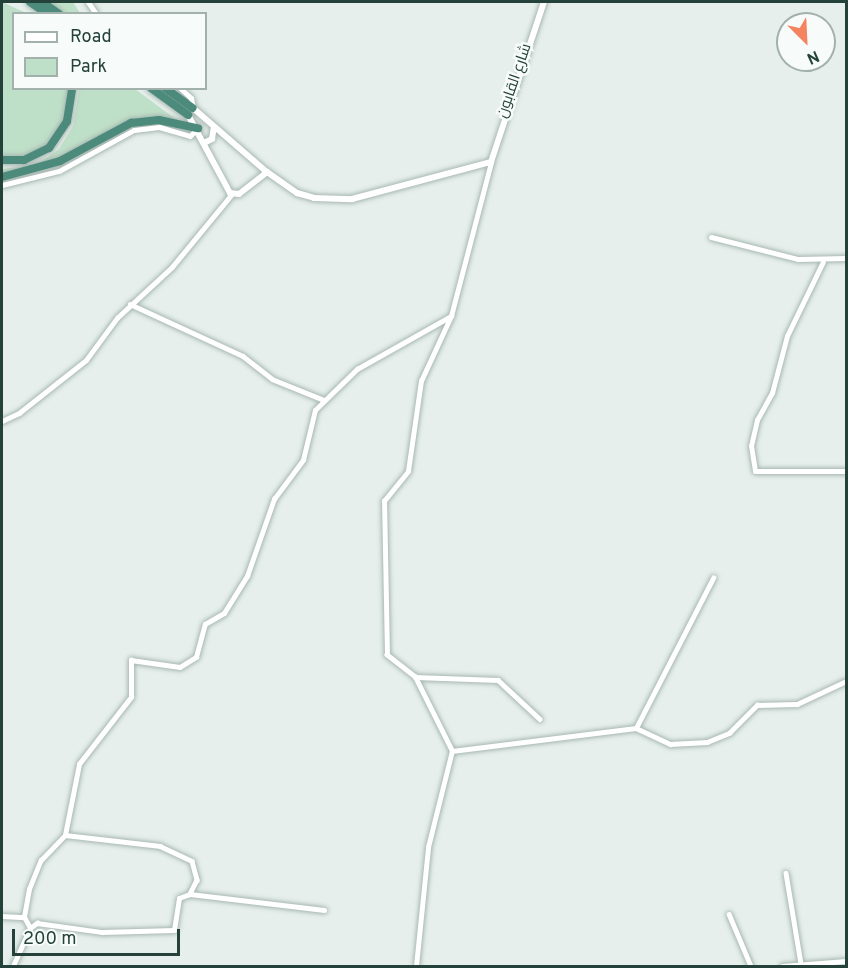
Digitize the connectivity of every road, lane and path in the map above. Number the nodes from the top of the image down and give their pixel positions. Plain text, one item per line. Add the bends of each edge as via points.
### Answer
1 (29, 2) edge
2 (42, 2) edge
3 (544, 2) edge
4 (44, 12) edge
5 (56, 12) edge
6 (72, 90) edge
7 (154, 90) edge
8 (167, 90) edge
9 (182, 90) edge
10 (190, 111) junction
11 (214, 127) junction
12 (198, 128) junction
13 (206, 142) junction
14 (2, 160) edge
15 (490, 162) junction
16 (267, 172) junction
17 (2, 177) edge
18 (2, 185) edge
19 (232, 195) junction
20 (711, 237) dead end
21 (846, 258) edge
22 (823, 262) junction
23 (130, 304) junction
24 (451, 316) junction
25 (324, 400) junction
26 (2, 421) edge
27 (755, 471) joint
28 (846, 471) edge
29 (713, 578) dead end
30 (415, 677) junction
31 (846, 681) edge
32 (540, 719) dead end
33 (636, 728) junction
34 (452, 751) junction
35 (65, 835) junction
36 (786, 873) dead end
37 (190, 894) junction
38 (324, 910) dead end
39 (729, 914) dead end
40 (2, 916) edge
41 (24, 917) junction
42 (30, 928) junction
43 (846, 961) edge
44 (801, 964) junction
45 (13, 966) edge
46 (416, 966) edge
47 (751, 966) edge
48 (782, 966) edge

1 - 4 highway
2 - 5 highway
3 - 15 main road, شارع القابون
6 - 14 highway via 67,121 56,141 33,158
7 - 10 highway
8 - 10 highway
9 - 10 street via 191,98
10 - 11 main road
10 - 12 main road
11 - 13 main road via 212,139
11 - 16 main road
12 - 13 main road
12 - 17 highway via 159,120 130,123 60,161
12 - 18 street via 190,136 159,127 134,130 59,171
13 - 19 main road
15 - 16 main road via 344,199 297,193
15 - 24 street
16 - 19 main road
19 - 23 street via 172,267
20 - 22 street
21 - 22 street
22 - 27 street via 787,336 772,393 757,420 751,446
23 - 25 street via 243,356 272,379
23 - 26 street via 86,360 19,413
24 - 25 street via 357,369
24 - 30 street via 421,381 408,471 384,501 387,655
25 - 35 street via 315,410 303,460 274,499 247,576 224,613 206,624 196,657 180,667 131,660 131,697 79,764
27 - 28 street
29 - 33 street
30 - 32 street via 498,680
30 - 34 street
31 - 33 street via 797,704 757,705 729,733 707,742 670,744
33 - 34 street
34 - 46 street via 428,848
35 - 37 street via 160,846 192,861 197,880
35 - 41 street via 41,860
36 - 44 street
37 - 38 street
37 - 42 street via 179,898 174,930 102,932 37,923
39 - 47 street
40 - 41 street
41 - 42 street
42 - 45 street
43 - 44 street
44 - 48 street

